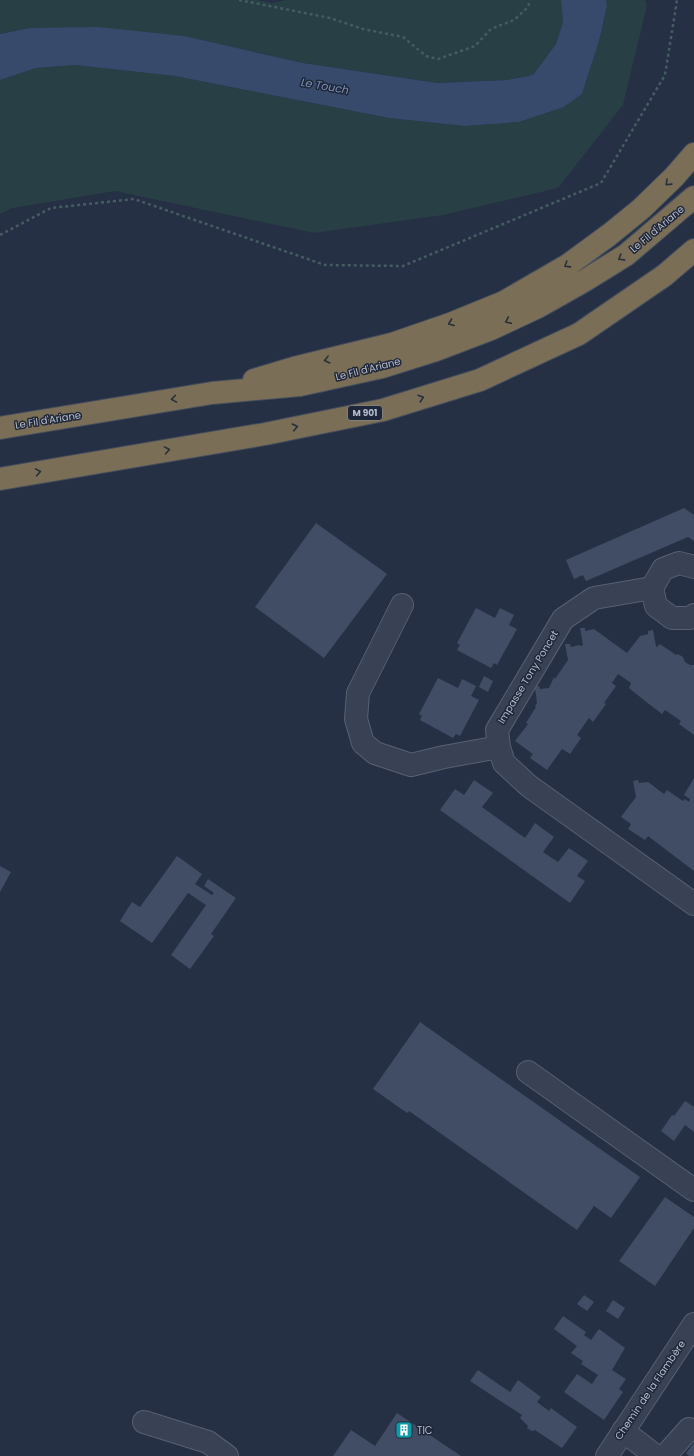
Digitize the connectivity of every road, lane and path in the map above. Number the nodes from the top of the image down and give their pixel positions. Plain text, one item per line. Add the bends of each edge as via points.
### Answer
1 (240, 0) edge
2 (530, 0) edge
3 (677, 0) edge
4 (694, 154) edge
5 (694, 197) edge
6 (0, 235) edge
7 (694, 250) edge
8 (212, 393) junction
9 (0, 428) edge
10 (0, 479) edge
11 (694, 568) edge
12 (652, 588) junction
13 (402, 605) dead end
14 (694, 615) edge
15 (499, 747) junction
16 (694, 904) edge
17 (528, 1072) dead end
18 (694, 1190) edge
19 (694, 1324) edge
20 (144, 1422) dead end
21 (689, 1429) dead end
22 (623, 1431) junction
23 (227, 1456) edge
24 (607, 1456) edge
25 (656, 1456) edge
26 (665, 1456) edge

1 - 2 path via 330,18 362,29 403,37 426,56 438,59 476,46 491,29 514,20 528,7
3 - 6 path via 665,75 601,183 403,266 326,265 134,199 51,208
4 -> 8 highway via 641,209 609,235 568,265 504,302 392,344 294,368
5 -> 8 highway, Le Fil d'Ariane via 626,255 538,307 492,329 436,350 322,380 300,385
10 -> 7 highway, M 901 via 265,434 383,410 480,380 579,334 665,275
8 -> 9 highway, Le Fil d'Ariane
11 - 12 street via 679,563 663,569
12 - 14 street via 656,606 672,618 690,618
12 - 15 street, Impasse Tony Poncet via 594,598 563,619 497,730
13 - 15 street via 358,693 356,719 363,743 375,753 411,765
15 - 16 street, Impasse Tony Poncet via 504,763 529,786
17 - 18 street
19 - 22 street, Chemin de la Flambère
20 - 23 street via 208,1442
21 - 26 street
22 - 24 street, Chemin de la Flambère
22 - 25 street

